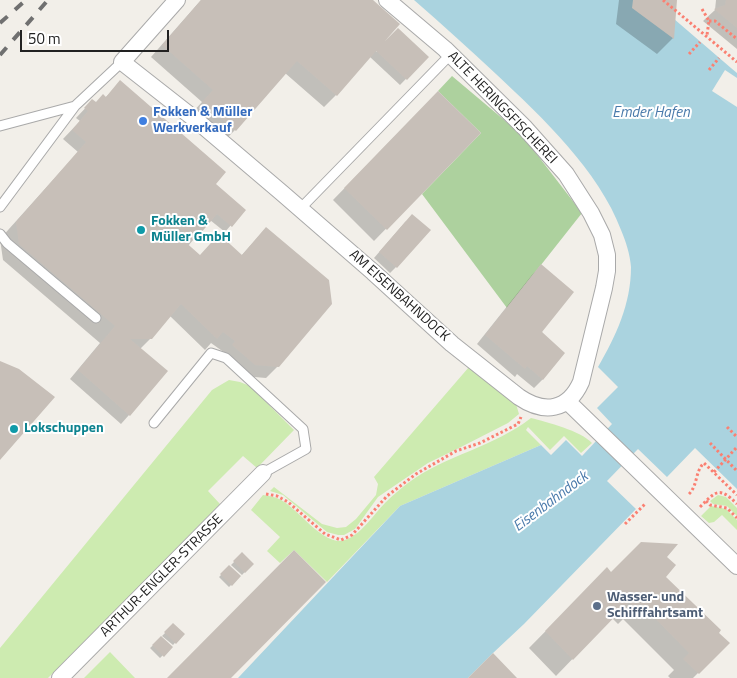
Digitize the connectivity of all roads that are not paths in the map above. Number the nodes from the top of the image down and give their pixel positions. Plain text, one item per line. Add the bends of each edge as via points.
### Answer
1 (176, 0) edge
2 (387, 0) edge
3 (451, 54) junction
4 (122, 62) junction
5 (75, 106) junction
6 (0, 126) edge
7 (0, 207) edge
8 (300, 209) junction
9 (0, 234) edge
10 (96, 318) dead end
11 (568, 402) junction
12 (154, 423) dead end
13 (263, 473) joint
14 (737, 566) edge
15 (60, 678) edge

1 - 4 street
2 - 3 street, ALTE HERINGSFISCHEREI
3 - 8 lane
3 - 11 street, ALTE HERINGSFISCHEREI via 566,174 602,235 607,255 604,288 581,382
4 - 5 lane
4 - 8 street, AM EISENBAHNDOCK
5 - 6 lane
5 - 7 lane
8 - 11 street, AM EISENBAHNDOCK via 452,344 529,403 550,408
9 - 10 lane
11 - 14 street
12 - 13 lane via 211,353 226,358 303,429 306,449
13 - 15 street, ARTHUR-ENGLER-STRASSE

